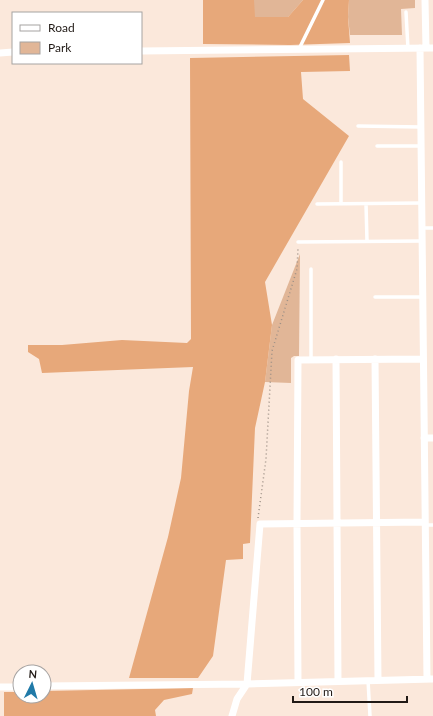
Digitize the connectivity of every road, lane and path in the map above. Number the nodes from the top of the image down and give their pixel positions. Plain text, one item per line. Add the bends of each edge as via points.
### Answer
1 (324, 0) edge
2 (425, 0) edge
3 (406, 12) dead end
4 (408, 48) junction
5 (426, 48) edge
6 (298, 50) junction
7 (142, 51) edge
8 (0, 52) edge
9 (12, 52) edge
10 (358, 126) dead end
11 (421, 127) junction
12 (377, 146) dead end
13 (421, 146) junction
14 (340, 162) dead end
15 (421, 203) junction
16 (317, 204) dead end
17 (341, 204) junction
18 (366, 204) junction
19 (422, 228) junction
20 (433, 228) edge
21 (367, 241) junction
22 (422, 241) junction
23 (298, 242) joint
24 (311, 269) dead end
25 (375, 297) dead end
26 (422, 297) junction
27 (376, 359) junction
28 (423, 359) junction
29 (311, 360) junction
30 (336, 360) junction
31 (424, 438) junction
32 (433, 438) edge
33 (377, 522) junction
34 (297, 523) junction
35 (338, 523) junction
36 (424, 523) junction
37 (260, 524) junction
38 (433, 525) edge
39 (430, 679) edge
40 (368, 680) junction
41 (378, 680) junction
42 (338, 681) junction
43 (298, 682) junction
44 (247, 684) junction
45 (52, 686) edge
46 (0, 687) edge
47 (12, 687) edge
48 (232, 716) edge
49 (370, 716) edge

1 - 6 lane
2 - 5 street
3 - 4 lane
4 - 5 street
4 - 6 street
5 - 11 street
6 - 7 street
8 - 9 street
10 - 11 lane
11 - 13 street
12 - 13 lane
13 - 15 street
14 - 17 lane
15 - 18 lane
15 - 19 street
16 - 17 lane
17 - 18 lane
18 - 21 lane
19 - 20 lane
19 - 22 street
21 - 22 lane
21 - 23 lane
22 - 26 street
23 - 37 path via 297,269 272,351 266,459 258,516
24 - 29 lane
25 - 26 lane
26 - 28 street
27 - 28 street
27 - 30 street
27 - 33 street
28 - 31 street
29 - 30 street
29 - 34 street via 298,360
30 - 35 street
31 - 32 street
31 - 36 street
33 - 35 street
33 - 36 street
33 - 41 street
34 - 35 street
34 - 37 street
34 - 43 street
35 - 42 street
36 - 38 lane
36 - 39 street
37 - 44 street
39 - 41 street
40 - 41 street
40 - 42 street
40 - 49 lane
42 - 43 street
43 - 44 street
44 - 45 street
44 - 48 street via 237,699
46 - 47 street

